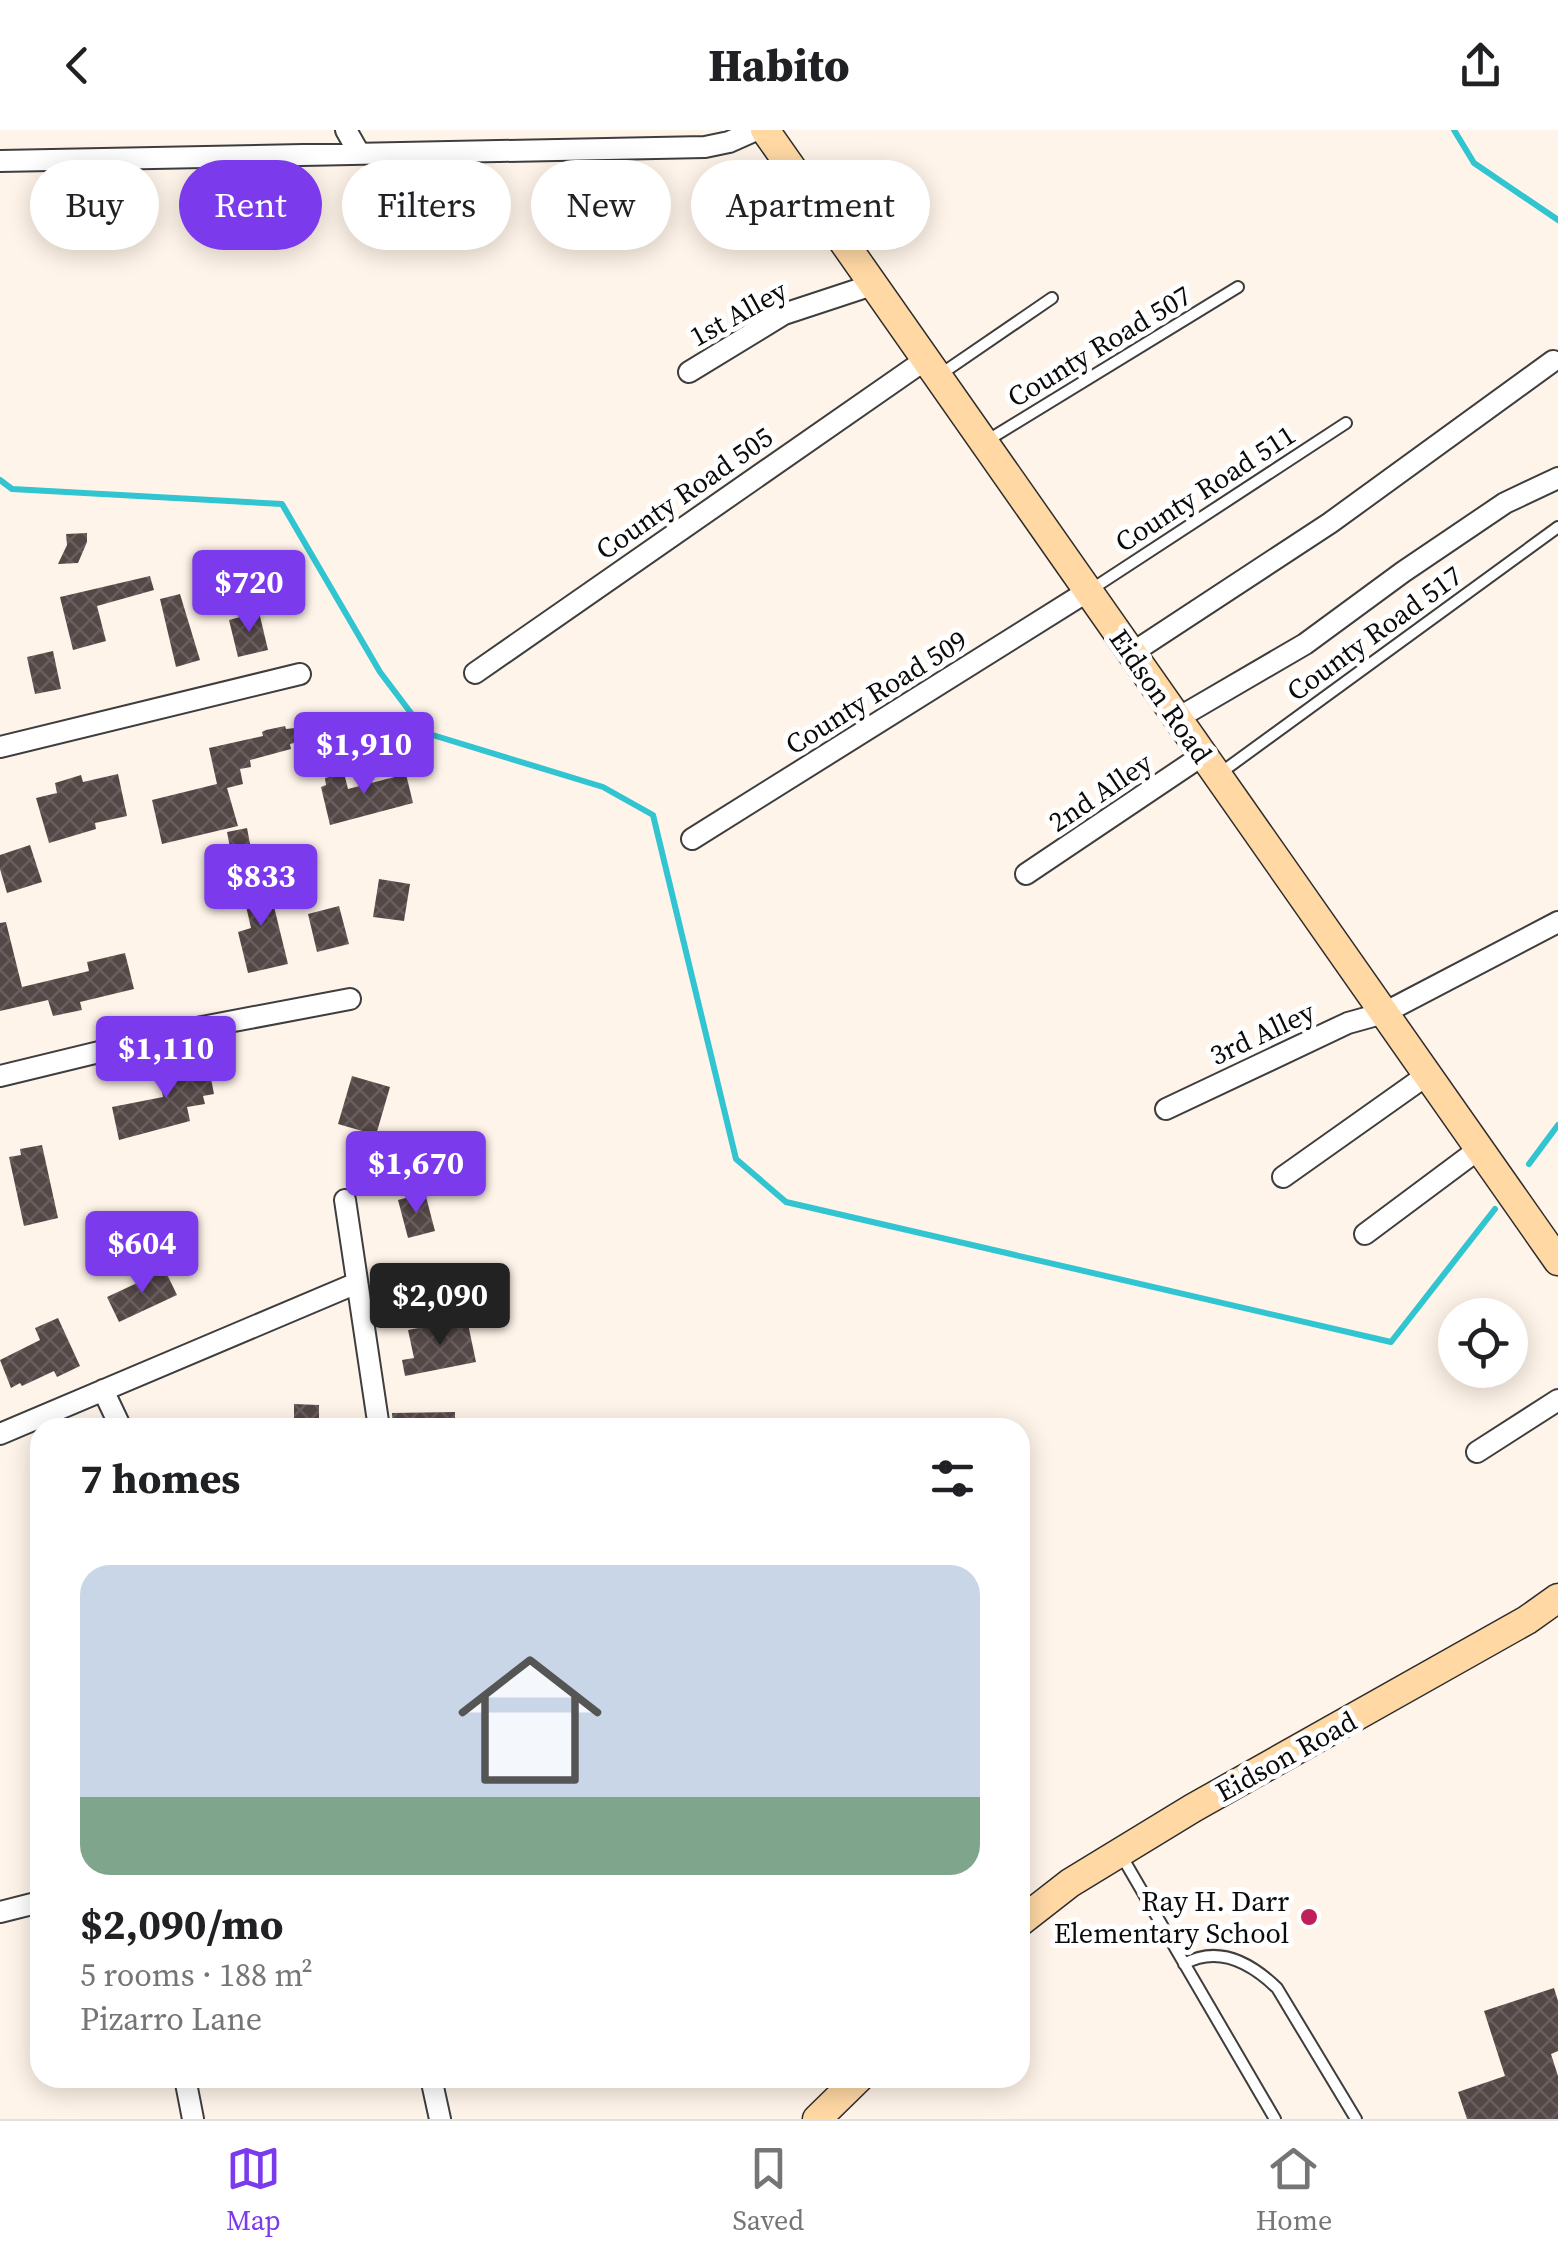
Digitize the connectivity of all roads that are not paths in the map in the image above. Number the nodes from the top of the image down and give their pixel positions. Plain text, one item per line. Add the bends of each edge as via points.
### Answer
1 (346, 130) edge
2 (756, 130) edge
3 (765, 130) edge
4 (359, 153) junction
5 (0, 161) edge
6 (872, 285) junction
7 (1238, 287) dead end
8 (1052, 298) dead end
9 (1554, 360) dead end
10 (931, 368) junction
11 (689, 372) dead end
12 (1346, 422) dead end
13 (984, 443) junction
14 (1558, 478) edge
15 (1558, 528) edge
16 (1088, 591) junction
17 (1132, 654) junction
18 (475, 672) dead end
19 (300, 674) dead end
20 (1178, 718) junction
21 (0, 748) edge
22 (1210, 766) junction
23 (692, 838) dead end
24 (1026, 874) dead end
25 (1558, 922) edge
26 (350, 998) dead end
27 (1384, 1013) junction
28 (1428, 1075) junction
29 (0, 1076) edge
30 (1166, 1109) dead end
31 (1480, 1149) junction
32 (1283, 1177) dead end
33 (345, 1200) dead end
34 (1365, 1234) dead end
35 (1558, 1261) edge
36 (357, 1283) junction
37 (104, 1390) junction
38 (1558, 1400) edge
39 (38, 1418) edge
40 (117, 1418) edge
41 (377, 1418) edge
42 (30, 1421) edge
43 (0, 1434) edge
44 (1476, 1452) dead end
45 (1558, 1598) edge
46 (1120, 1854) junction
47 (30, 1904) edge
48 (0, 1912) edge
49 (1030, 1914) edge
50 (1184, 1964) junction
51 (187, 2088) edge
52 (433, 2088) edge
53 (849, 2088) edge
54 (193, 2119) edge
55 (440, 2119) edge
56 (817, 2119) edge
57 (1275, 2119) edge
58 (1356, 2119) edge

1 - 4 street
2 - 4 street via 705,146
3 - 6 street, Eidson Road
4 - 5 street
6 - 10 street, Eidson Road
6 - 11 street, 1st Alley via 784,314
7 - 13 lane, County Road 507
8 - 10 lane
9 - 17 street
10 - 13 street, Eidson Road
10 - 18 street, County Road 505
12 - 16 lane, County Road 511
13 - 16 street, Eidson Road
14 - 20 street via 1506,503 1305,644
15 - 22 lane, County Road 517
16 - 17 street, Eidson Road
16 - 23 street, County Road 509
17 - 20 street, Eidson Road
19 - 21 street
20 - 22 street, Eidson Road
22 - 24 street, 2nd Alley
22 - 27 street, Eidson Road
25 - 27 street, 3rd Alley
26 - 29 street
27 - 28 street, Eidson Road
27 - 30 street, 3rd Alley
28 - 31 street, Eidson Road
28 - 32 street
31 - 34 street
31 - 35 street, Eidson Road
33 - 36 street
36 - 37 street
36 - 41 street
37 - 39 street
37 - 40 street
38 - 44 street
42 - 43 street
45 - 46 street, Eidson Road
46 - 49 street, Eidson Road
46 - 50 lane
47 - 48 street
50 - 57 lane
50 - 58 lane via 1208,1954 1225,1956 1263,1974
51 - 54 street
52 - 55 street
53 - 56 street

